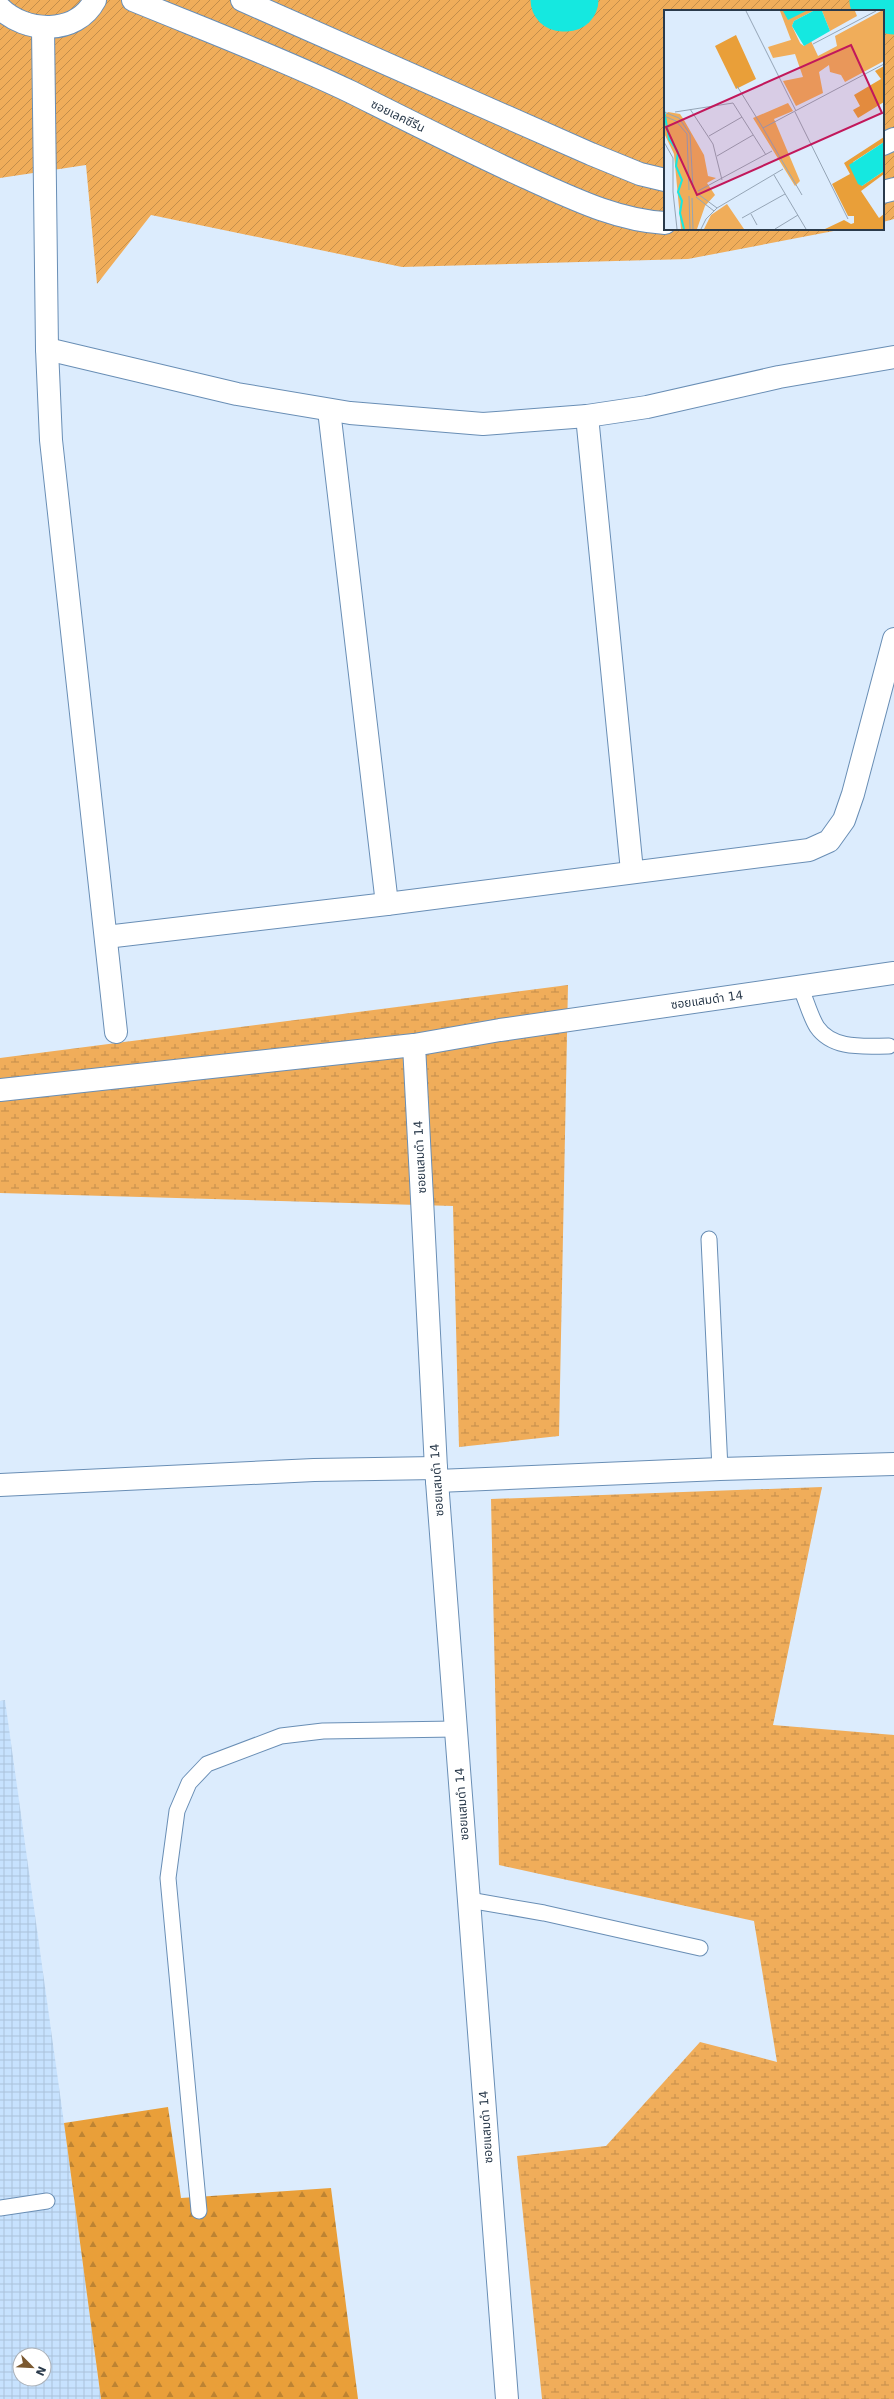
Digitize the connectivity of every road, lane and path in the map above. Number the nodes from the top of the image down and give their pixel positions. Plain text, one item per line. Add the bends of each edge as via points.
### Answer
1 (95, 0) edge
2 (133, 0) edge
3 (242, 0) edge
4 (3, 15) edge
5 (43, 28) junction
6 (894, 139) edge
7 (884, 144) edge
8 (664, 180) edge
9 (894, 189) edge
10 (884, 192) edge
11 (664, 223) edge
12 (47, 349) junction
13 (894, 357) edge
14 (329, 410) junction
15 (586, 416) junction
16 (894, 639) edge
17 (632, 871) junction
18 (387, 904) junction
19 (106, 937) junction
20 (894, 973) edge
21 (800, 987) junction
22 (116, 1032) dead end
23 (414, 1045) junction
24 (889, 1046) dead end
25 (0, 1090) edge
26 (709, 1239) dead end
27 (894, 1464) edge
28 (720, 1469) junction
29 (437, 1475) junction
30 (0, 1485) edge
31 (456, 1729) junction
32 (469, 1900) junction
33 (700, 1948) dead end
34 (47, 2201) dead end
35 (0, 2208) edge
36 (200, 2211) dead end
37 (507, 2399) edge

1 - 5 street via 79,17 61,26
2 - 11 street, ซอยเลคซีรีน via 336,86 584,204 639,221
3 - 8 street via 591,154 640,174
4 - 5 street via 24,24
5 - 12 street
6 - 7 street
9 - 10 street
12 - 14 street via 237,394
12 - 19 street via 51,440
13 - 15 street via 779,377 647,407
14 - 15 street via 483,424
14 - 18 street
15 - 17 street
16 - 17 street via 853,794 844,820 829,841 809,850
17 - 18 street
18 - 19 street
19 - 22 street
20 - 21 street, ซอยแสมดำ 14
21 - 23 street, ซอยแสมดำ 14
21 - 24 lane via 817,1027 830,1039 849,1046
23 - 25 street
23 - 29 street, ซอยแสมดำ 14
26 - 28 lane
27 - 28 street
28 - 29 street
29 - 30 street via 314,1470
29 - 31 street, ซอยแสมดำ 14
31 - 32 street, ซอยแสมดำ 14
31 - 36 lane via 323,1731 281,1736 207,1764 189,1783 177,1811 168,1878
32 - 33 lane via 544,1913
32 - 37 street, ซอยแสมดำ 14
34 - 35 lane

